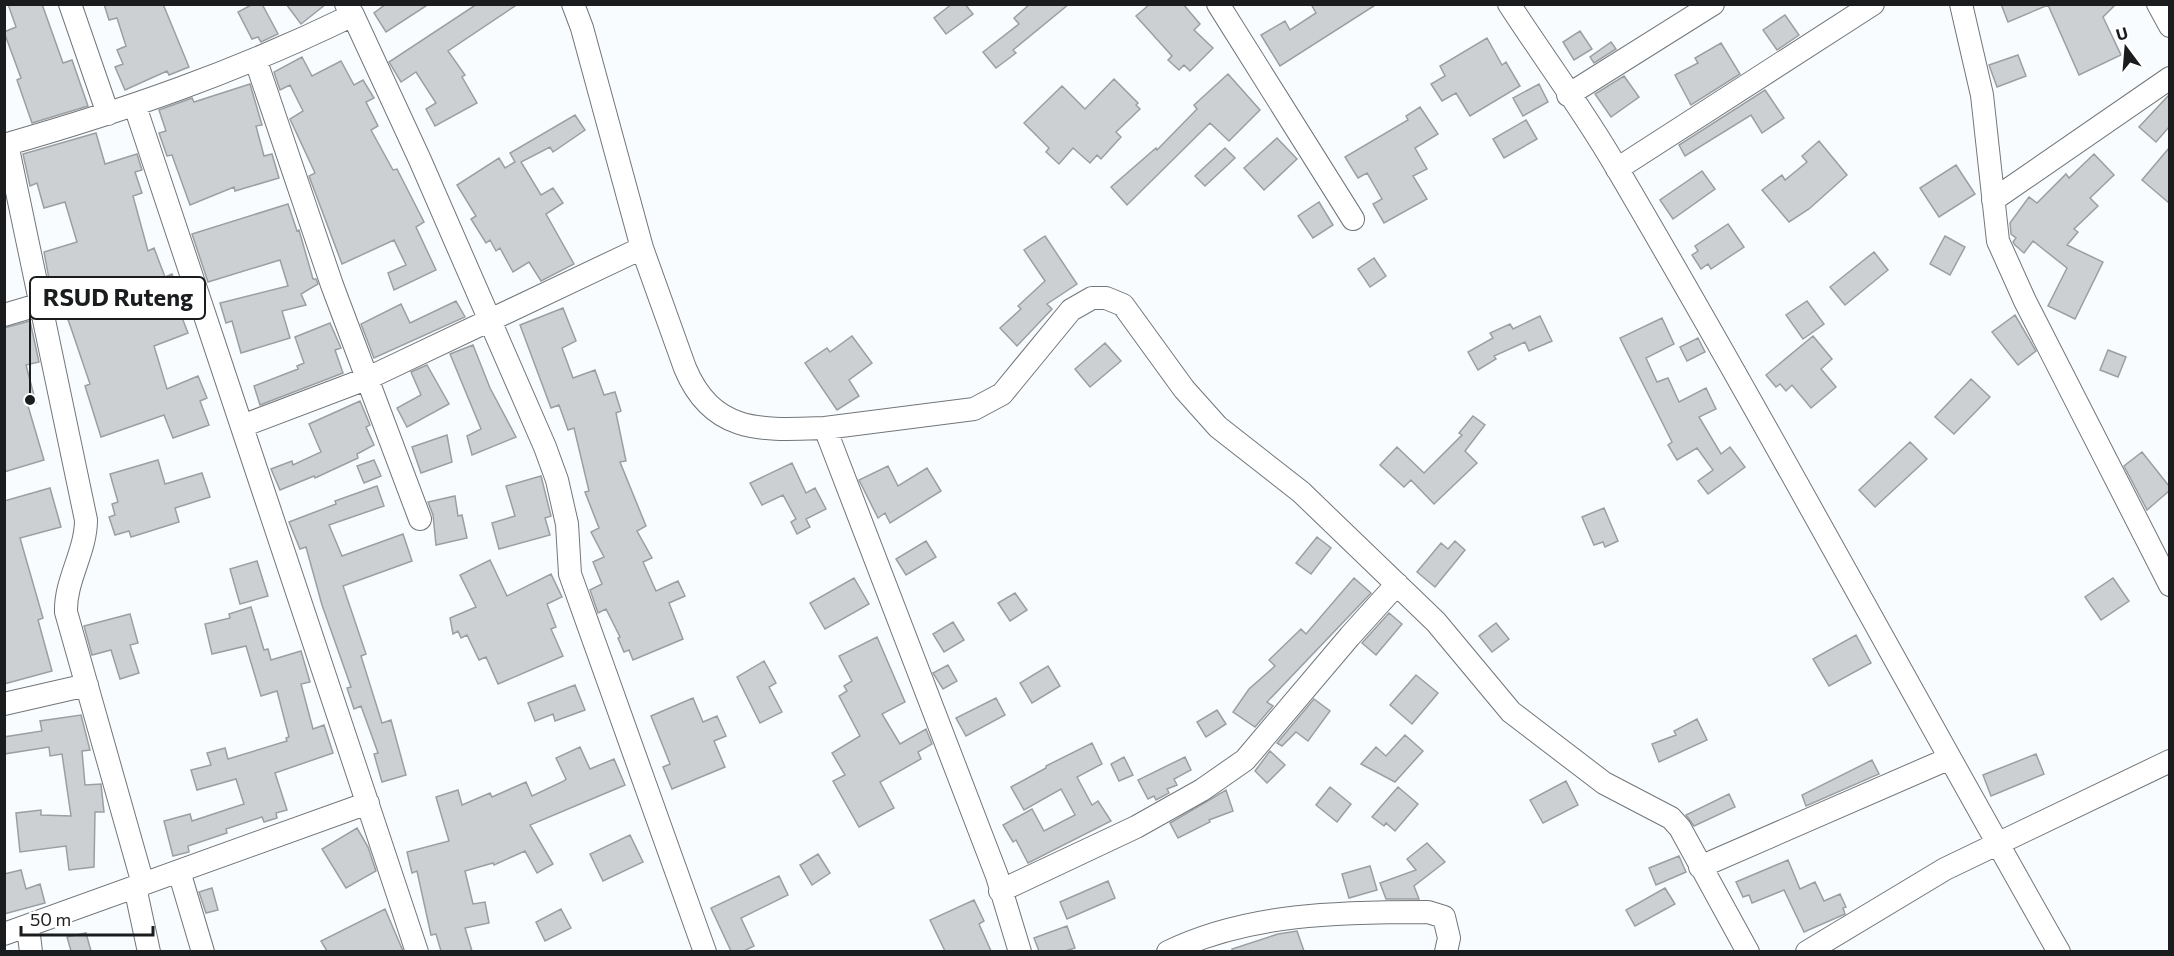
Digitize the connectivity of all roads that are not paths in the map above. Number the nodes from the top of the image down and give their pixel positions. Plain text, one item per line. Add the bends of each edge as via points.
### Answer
1 (70, 4) edge
2 (573, 4) edge
3 (1218, 4) edge
4 (1509, 4) edge
5 (1713, 4) edge
6 (1873, 4) edge
7 (1960, 4) edge
8 (2158, 4) edge
9 (349, 10) edge
10 (2169, 26) edge
11 (256, 61) junction
12 (2169, 78) edge
13 (1568, 95) junction
14 (135, 106) junction
15 (108, 114) junction
16 (6, 144) edge
17 (1617, 169) junction
18 (1993, 200) junction
19 (1353, 219) dead end
20 (642, 248) junction
21 (41, 304) junction
22 (4, 315) edge
23 (490, 322) junction
24 (366, 379) junction
25 (242, 426) junction
26 (825, 428) junction
27 (420, 519) dead end
28 (1397, 584) junction
29 (2169, 585) edge
30 (87, 685) junction
31 (4, 704) edge
32 (1948, 759) junction
33 (2169, 760) edge
34 (368, 803) junction
35 (1998, 844) junction
36 (1700, 867) junction
37 (179, 872) junction
38 (139, 886) junction
39 (1000, 891) junction
40 (28, 927) junction
41 (4, 934) edge
42 (1190, 946) edge
43 (31, 951) edge
44 (149, 951) edge
45 (203, 951) edge
46 (417, 951) edge
47 (705, 951) edge
48 (1020, 951) edge
49 (1168, 951) edge
50 (1446, 951) edge
51 (1748, 951) edge
52 (1807, 951) edge
53 (2059, 951) edge

1 - 15 street
2 - 20 street
3 - 19 street
4 - 13 street
5 - 13 street
6 - 17 street
7 - 18 street via 1982,95
8 - 10 street
9 - 11 street
9 - 23 street
11 - 14 street
11 - 24 street
12 - 18 street
13 - 17 street
14 - 15 street
14 - 25 street
15 - 16 street
16 - 21 street
17 - 32 street via 1781,451
18 - 29 street via 1998,241 2025,301
20 - 23 street
20 - 26 street via 684,368 692,386 708,405 744,427
21 - 22 street
21 - 30 street via 86,520 66,612
23 - 24 street
23 - 47 street via 557,480 567,524 570,574
24 - 25 street
24 - 27 street
25 - 34 street
26 - 28 street via 974,409 989,403 1002,394 1071,310 1092,298 1106,298 1123,305 1184,389 1218,427 1301,492
26 - 39 street
28 - 36 street via 1436,622 1511,712 1604,783 1671,818 1687,838
28 - 39 street via 1245,760 1202,790 1136,827
30 - 31 street
30 - 38 street
32 - 35 street
32 - 36 street
33 - 35 street
34 - 37 street
34 - 46 street
35 - 52 street via 1889,900
35 - 53 street
36 - 51 street
37 - 38 street
37 - 45 street
38 - 40 street
38 - 44 street
39 - 48 street
40 - 41 street
40 - 43 street
42 - 49 street
42 - 50 street via 1255,924 1317,914 1428,912 1444,917 1449,938

